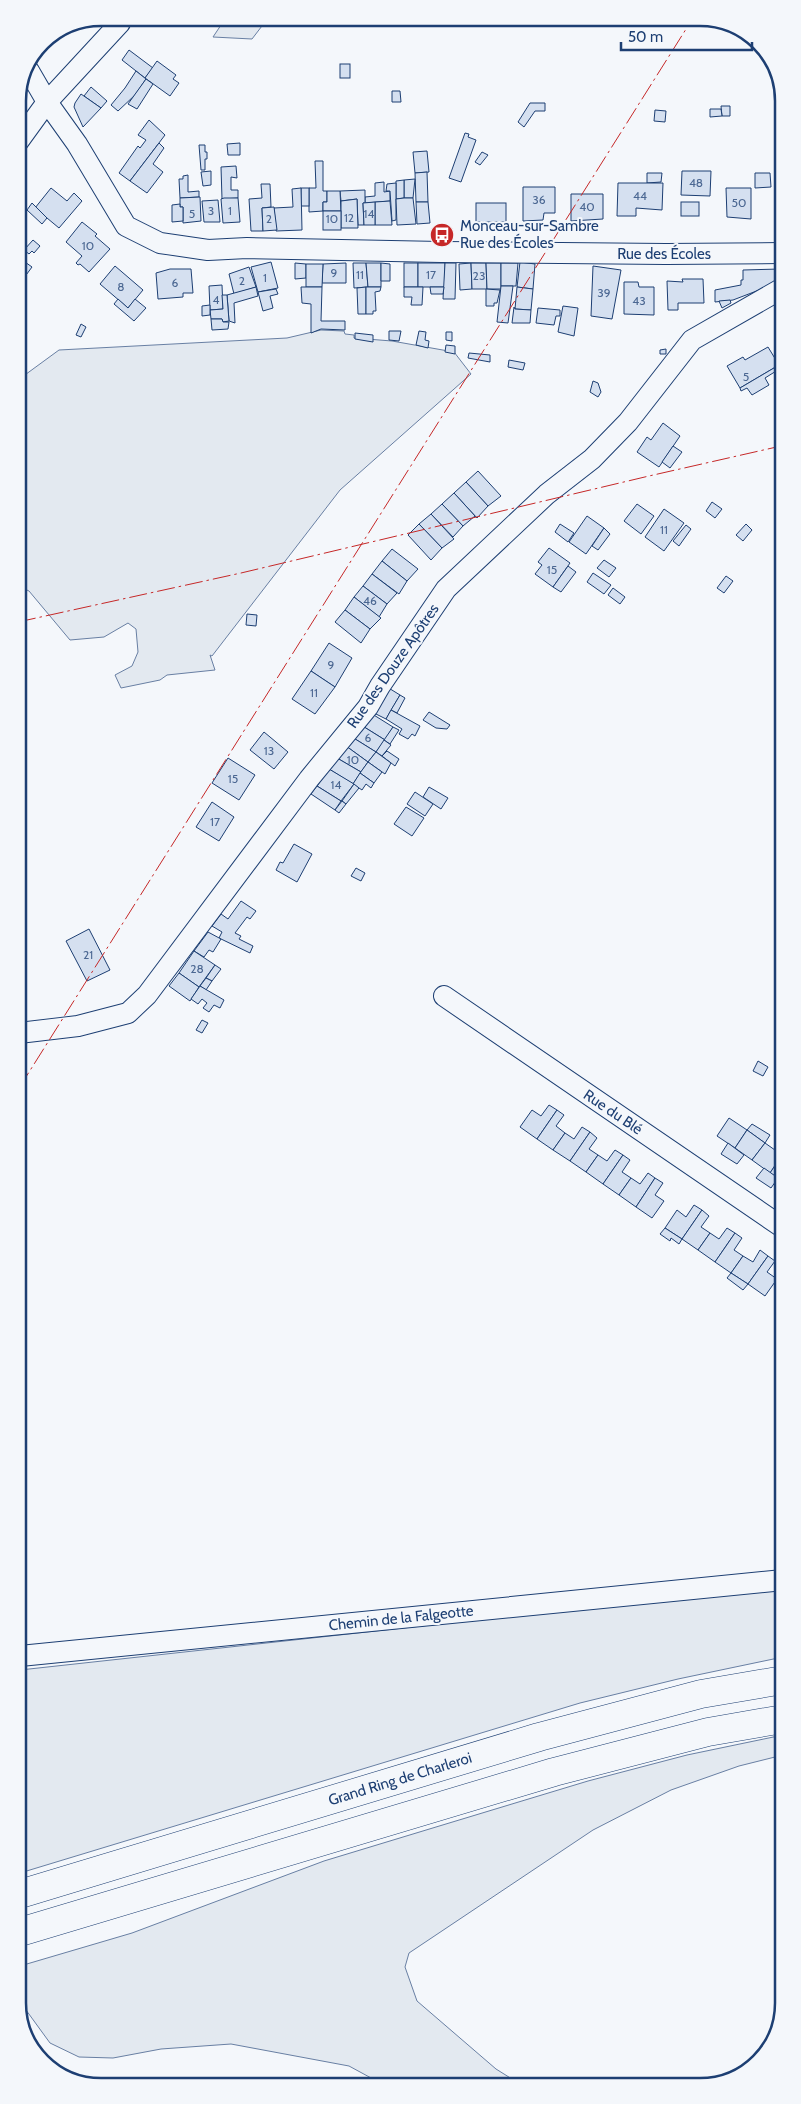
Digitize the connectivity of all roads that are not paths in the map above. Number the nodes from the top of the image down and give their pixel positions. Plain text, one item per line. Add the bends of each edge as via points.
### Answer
1 (117, 26) edge
2 (32, 74) edge
3 (47, 102) junction
4 (26, 131) edge
5 (775, 253) edge
6 (775, 292) edge
7 (444, 996) dead end
8 (26, 1032) edge
9 (775, 1223) edge
10 (775, 1581) edge
11 (26, 1655) edge
12 (775, 1681) edge
13 (775, 1720) edge
14 (26, 1892) edge
15 (26, 1930) edge

1 - 3 street
2 - 3 street, Rue des Écoles
3 - 4 street
3 - 5 street, Rue des Écoles via 77,144 126,226 160,242 208,250
6 - 8 street, Rue des Douze Apôtres via 692,340 628,422 592,459 547,494 446,589 368,707 309,779 148,995 128,1012 78,1026
7 - 9 street, Rue du Blé
10 - 11 street, Chemin de la Falgeotte
12 - 14 highway, Grand Ring de Charleroi via 701,1694 539,1737
13 - 15 highway via 708,1732 554,1772

